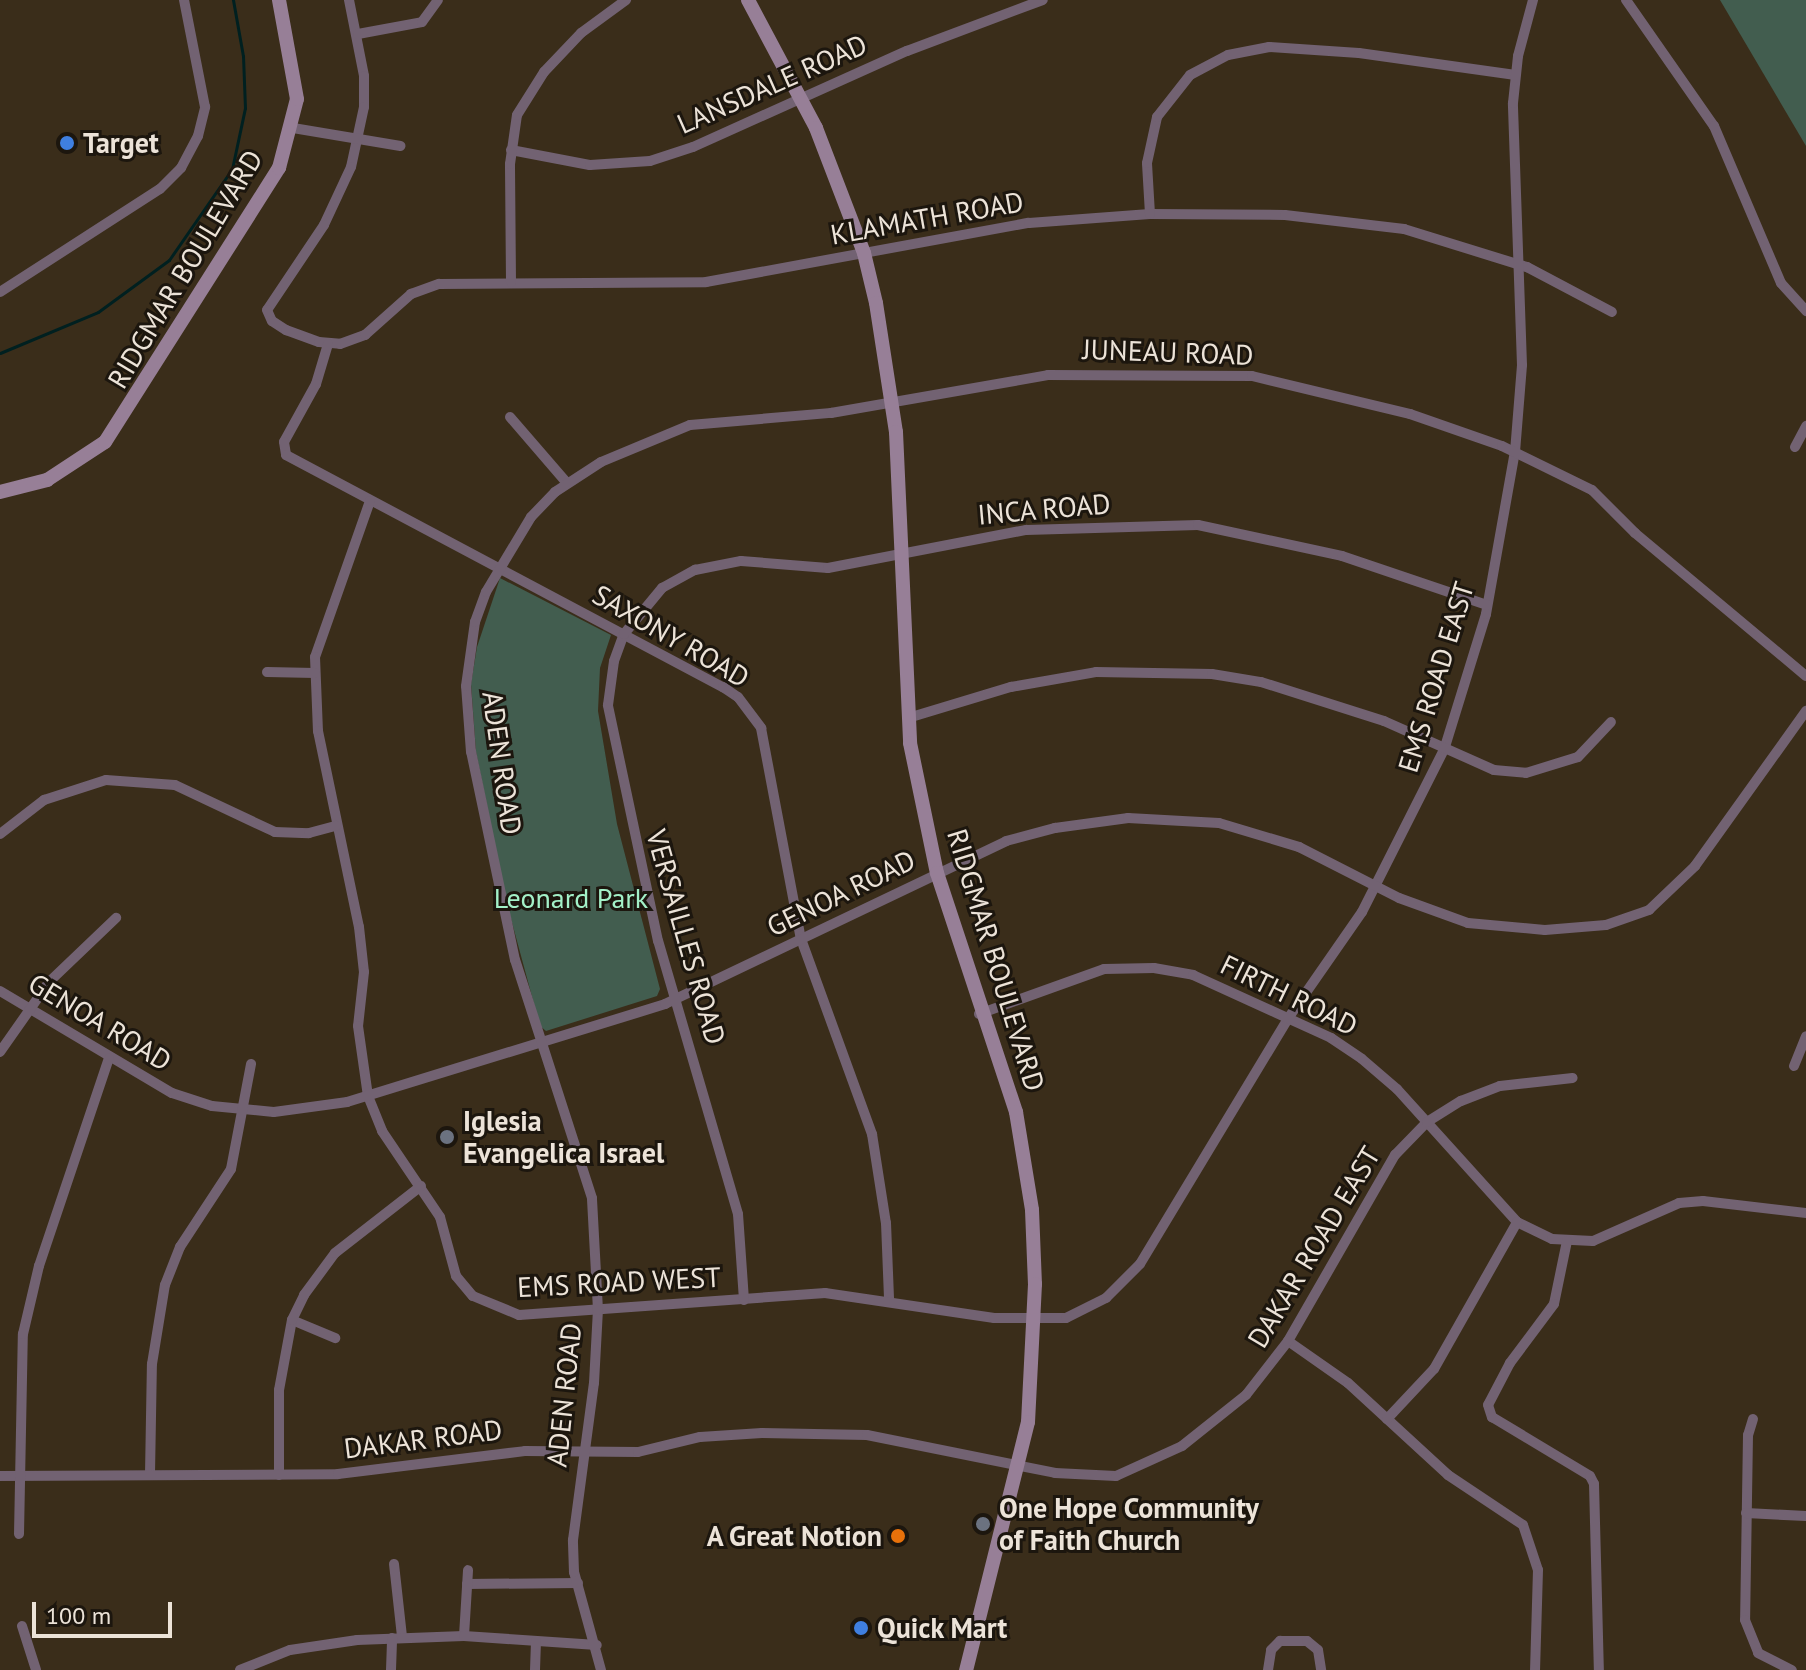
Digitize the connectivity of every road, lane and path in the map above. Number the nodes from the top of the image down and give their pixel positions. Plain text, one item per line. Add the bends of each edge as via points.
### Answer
1 (184, 0) edge
2 (279, 0) edge
3 (349, 0) edge
4 (438, 0) edge
5 (626, 0) edge
6 (748, 0) edge
7 (1043, 0) edge
8 (1533, 0) edge
9 (1626, 0) edge
10 (358, 34) junction
11 (1515, 75) junction
12 (801, 97) junction
13 (293, 128) junction
14 (358, 139) junction
15 (400, 146) dead end
16 (511, 150) junction
17 (1150, 214) junction
18 (864, 253) junction
19 (1520, 264) junction
20 (511, 282) junction
21 (0, 292) edge
22 (1806, 311) edge
23 (1612, 312) dead end
24 (328, 344) junction
25 (891, 402) junction
26 (510, 417) dead end
27 (1806, 426) edge
28 (1795, 447) dead end
29 (1515, 452) junction
30 (567, 483) junction
31 (0, 492) edge
32 (370, 501) junction
33 (901, 554) junction
34 (500, 568) junction
35 (1487, 605) junction
36 (624, 634) junction
37 (267, 672) dead end
38 (315, 673) junction
39 (1806, 676) edge
40 (1806, 711) edge
41 (908, 718) junction
42 (1611, 722) dead end
43 (1444, 750) junction
44 (336, 826) junction
45 (0, 834) edge
46 (937, 873) junction
47 (1376, 886) junction
48 (116, 918) dead end
49 (801, 939) junction
50 (0, 991) edge
51 (676, 1000) junction
52 (31, 1006) junction
53 (979, 1014) junction
54 (1289, 1017) junction
55 (1806, 1036) edge
56 (541, 1042) junction
57 (0, 1052) edge
58 (109, 1058) junction
59 (251, 1064) dead end
60 (1794, 1066) dead end
61 (1573, 1078) dead end
62 (368, 1096) junction
63 (244, 1111) junction
64 (1427, 1122) junction
65 (421, 1186) junction
66 (1806, 1213) edge
67 (1517, 1222) junction
68 (1567, 1241) junction
69 (889, 1299) junction
70 (744, 1300) junction
71 (598, 1310) junction
72 (292, 1320) junction
73 (1034, 1320) junction
74 (335, 1338) dead end
75 (1288, 1341) junction
76 (1387, 1419) junction
77 (1753, 1419) dead end
78 (582, 1452) junction
79 (1017, 1465) junction
80 (150, 1474) junction
81 (279, 1475) junction
82 (0, 1476) edge
83 (20, 1476) junction
84 (1746, 1513) junction
85 (1806, 1516) edge
86 (19, 1534) dead end
87 (394, 1564) dead end
88 (468, 1570) dead end
89 (578, 1583) junction
90 (467, 1584) junction
91 (22, 1626) dead end
92 (464, 1636) junction
93 (397, 1638) junction
94 (536, 1641) junction
95 (597, 1645) junction
96 (36, 1670) edge
97 (240, 1670) edge
98 (391, 1670) edge
99 (535, 1670) edge
100 (601, 1670) edge
101 (966, 1670) edge
102 (1268, 1670) edge
103 (1321, 1670) edge
104 (1535, 1670) edge
105 (1599, 1670) edge
106 (1792, 1670) edge

1 - 21 street via 205,107 198,136 181,168 160,189
2 - 13 street, RIDGMAR BOULEVARD via 295,71
3 - 10 street
4 - 10 street via 422,22
5 - 16 street via 581,33 544,72 517,115
6 - 12 street, RIDGMAR BOULEVARD
7 - 12 street, LANSDALE ROAD
8 - 11 street, EMS ROAD EAST
9 - 22 street via 1714,126 1781,283
10 - 14 street via 364,76
11 - 17 street via 1359,53 1269,47 1228,55 1190,75 1157,117 1147,163
11 - 19 street, EMS ROAD EAST
12 - 16 street, LANSDALE ROAD via 650,161 590,165
12 - 18 street, RIDGMAR BOULEVARD
13 - 14 street
13 - 31 street, RIDGMAR BOULEVARD via 279,168 165,340 122,421 105,442 70,467 47,480
14 - 15 street
14 - 24 street via 335,205 267,310 286,330
16 - 20 street
17 - 18 street, KLAMATH ROAD via 1029,223
17 - 19 street, KLAMATH ROAD via 1285,215 1383,224
18 - 20 street, KLAMATH ROAD via 706,282
18 - 25 street, RIDGMAR BOULEVARD
19 - 23 street, KLAMATH ROAD
19 - 29 street, EMS ROAD EAST via 1522,365
20 - 24 street, KLAMATH ROAD via 419,289 377,328
24 - 32 street, SAXONY ROAD via 285,450
25 - 29 street, JUNEAU ROAD via 1048,375 1252,376 1410,414
25 - 30 street, JUNEAU ROAD via 675,428
25 - 33 street, RIDGMAR BOULEVARD
26 - 30 street
27 - 28 street
29 - 35 street, EMS ROAD EAST
29 - 39 street, JUNEAU ROAD via 1592,490 1635,533
30 - 34 street, JUNEAU ROAD via 531,517
32 - 34 street, SAXONY ROAD
32 - 38 street, EMS ROAD WEST via 322,629
33 - 35 street, INCA ROAD via 1026,530 1198,525 1342,556
33 - 36 street, INCA ROAD via 828,568 741,561 695,570 662,588
33 - 41 street, RIDGMAR BOULEVARD
34 - 36 street, SAXONY ROAD
34 - 56 street, ADEN ROAD via 479,612 468,657 471,752 515,960
35 - 43 street, EMS ROAD EAST
36 - 49 street, SAXONY ROAD via 738,697 761,728
36 - 51 street, VERSAILLES ROAD via 608,705 635,851
37 - 38 street
38 - 44 street, EMS ROAD WEST via 318,731
40 - 47 street, GENOA ROAD via 1703,854 1649,910 1579,928 1486,927
41 - 43 street via 1059,677 1160,671 1261,682 1384,721
41 - 46 street, RIDGMAR BOULEVARD
42 - 43 street via 1578,757 1544,771 1494,770
43 - 47 street, EMS ROAD EAST
44 - 45 street via 309,833 275,832 175,785 106,780 54,795
44 - 62 street, EMS ROAD WEST via 359,927 364,972 358,1026
46 - 47 street, GENOA ROAD via 1037,832 1128,818 1168,819 1259,833
46 - 49 street, GENOA ROAD
46 - 53 street, RIDGMAR BOULEVARD
47 - 54 street, EMS ROAD EAST
48 - 52 street via 71,958
49 - 51 street, GENOA ROAD
49 - 69 street, SAXONY ROAD via 872,1134 886,1223
50 - 52 street, GENOA ROAD
51 - 56 street, GENOA ROAD
51 - 70 street, VERSAILLES ROAD via 738,1214
52 - 57 street
52 - 58 street, GENOA ROAD
53 - 54 street, FIRTH ROAD via 1078,974 1154,968 1193,975
53 - 73 street, RIDGMAR BOULEVARD via 1022,1141 1035,1241
54 - 64 street, FIRTH ROAD via 1362,1059
54 - 73 street, EMS ROAD EAST via 1140,1264 1091,1307 1066,1318
55 - 60 street
56 - 62 street, GENOA ROAD
56 - 71 street, ADEN ROAD via 592,1198
58 - 63 street, GENOA ROAD via 172,1093
58 - 83 street via 28,1305
59 - 63 street
61 - 64 street, DAKAR ROAD EAST via 1500,1086
62 - 63 street, GENOA ROAD via 304,1109
62 - 65 street, EMS ROAD WEST via 382,1131
63 - 80 street via 226,1181 180,1247 165,1285 153,1354
64 - 67 street, FIRTH ROAD
64 - 75 street, DAKAR ROAD EAST via 1382,1175
65 - 71 street, EMS ROAD WEST via 440,1217 456,1276 473,1296 519,1315
65 - 72 street via 335,1253
66 - 68 street via 1679,1203 1593,1241
67 - 68 street
67 - 76 street via 1434,1369
68 - 105 street via 1554,1304 1510,1363 1488,1405 1492,1417 1590,1476 1594,1484
69 - 70 street, EMS ROAD WEST via 825,1293
69 - 73 street, EMS ROAD WEST
70 - 71 street, EMS ROAD WEST
71 - 78 street, ADEN ROAD via 594,1383
72 - 74 street
72 - 81 street via 279,1390
73 - 79 street, RIDGMAR BOULEVARD via 1030,1406
75 - 76 street via 1348,1383
75 - 79 street, DAKAR ROAD EAST via 1246,1395 1160,1459 1100,1478
76 - 104 street via 1448,1475 1523,1525 1538,1570
77 - 84 street
78 - 79 street, DAKAR ROAD via 638,1452 725,1433 867,1435
78 - 81 street, DAKAR ROAD via 525,1451 338,1474
78 - 89 street, ADEN ROAD via 573,1522
79 - 101 street, RIDGMAR BOULEVARD
80 - 81 street, DAKAR ROAD
80 - 83 street, DAKAR ROAD
82 - 83 street, DAKAR ROAD
83 - 86 street
84 - 85 street
84 - 106 street via 1748,1634 1758,1653
87 - 93 street
88 - 90 street
89 - 90 street
89 - 95 street, ADEN ROAD
90 - 92 street
91 - 96 street
92 - 93 street
92 - 94 street
93 - 97 street via 290,1650
93 - 98 street
94 - 95 street
94 - 99 street
95 - 100 street, ADEN ROAD
102 - 103 street via 1271,1650 1280,1641 1307,1641 1318,1650

